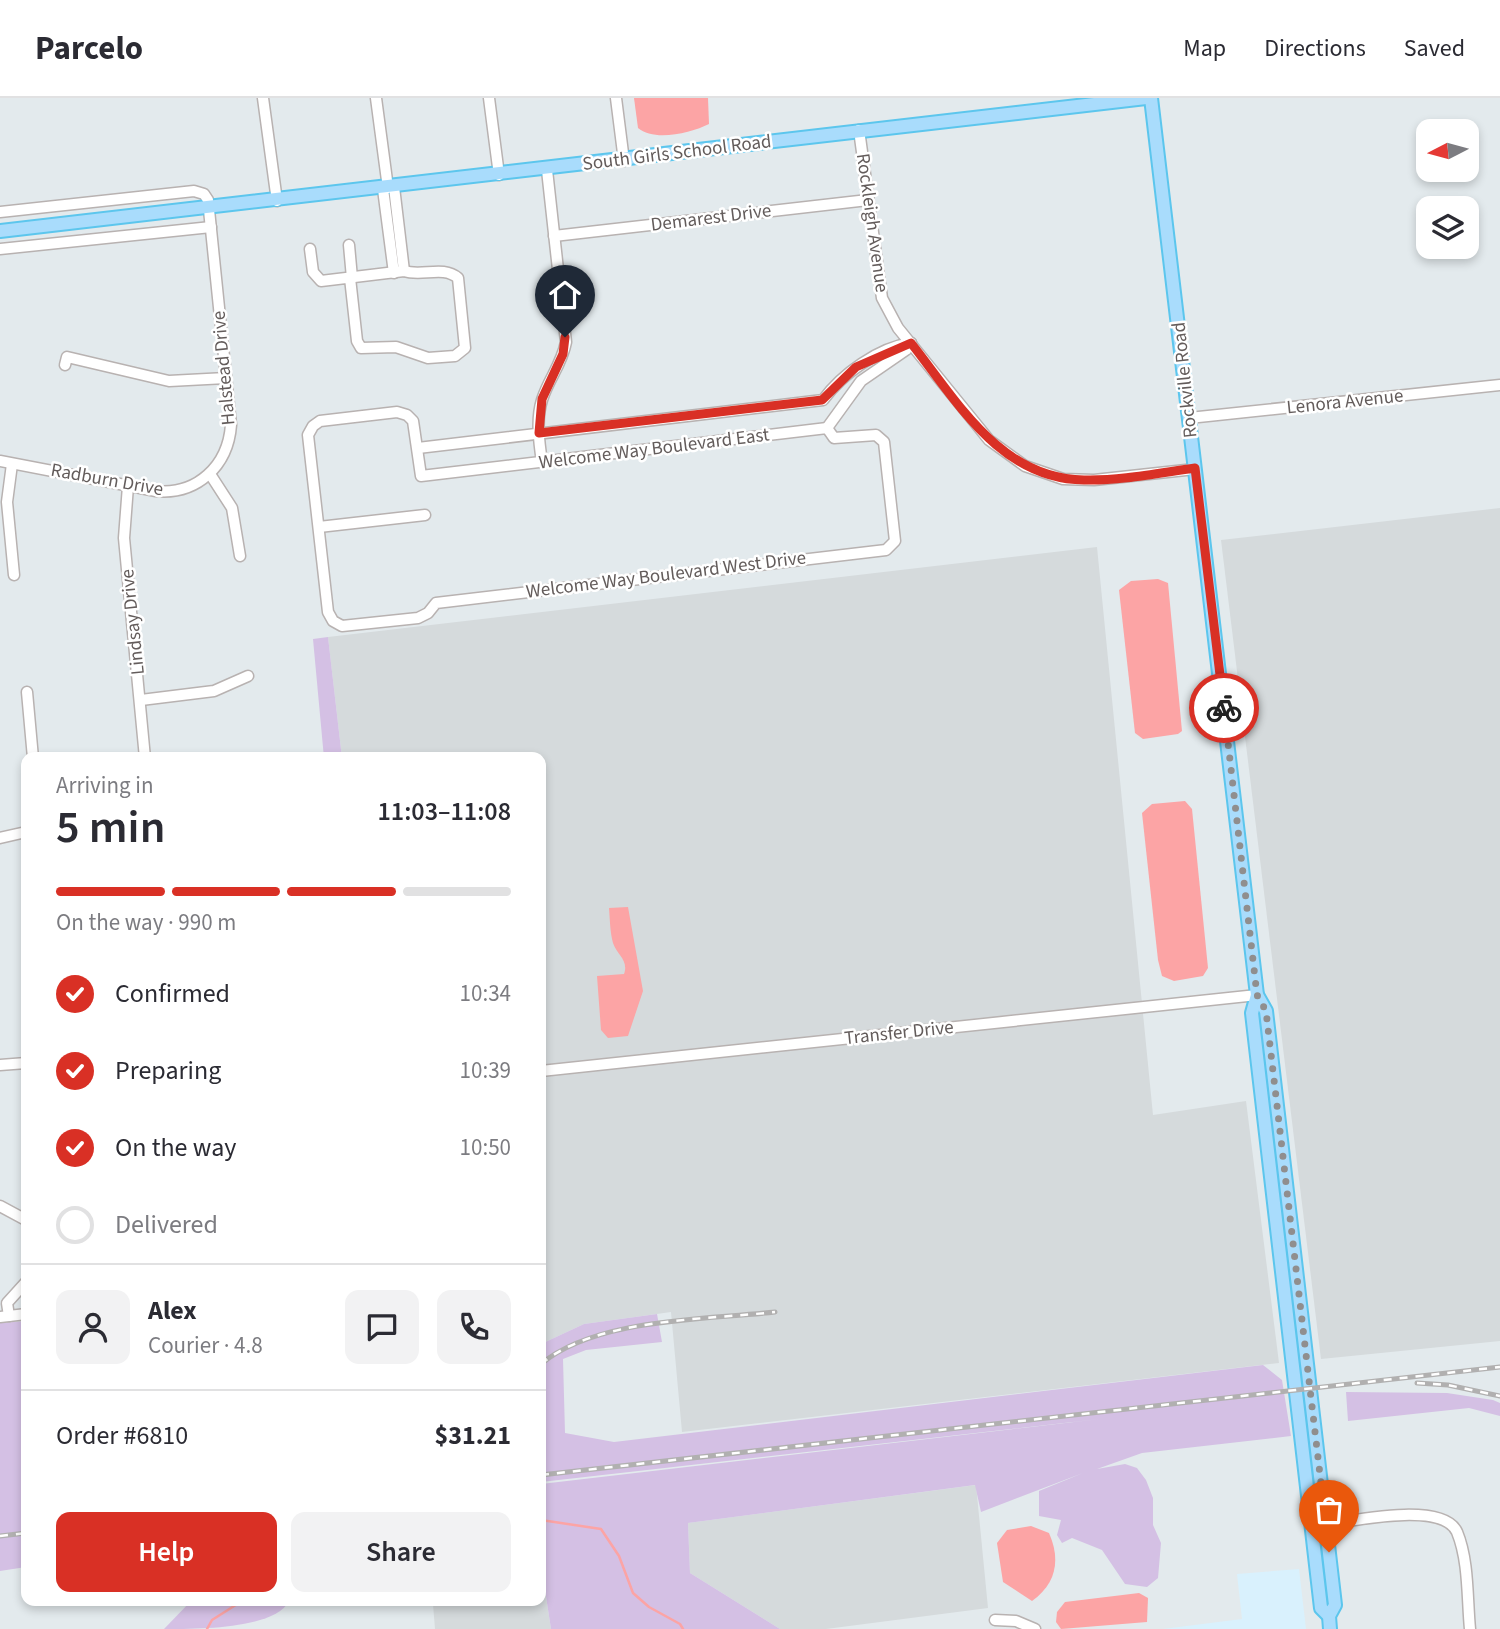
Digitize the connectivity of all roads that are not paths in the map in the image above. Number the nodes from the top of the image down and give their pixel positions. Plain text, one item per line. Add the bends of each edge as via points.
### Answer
1 (263, 98) edge
2 (376, 98) edge
3 (489, 98) edge
4 (616, 98) edge
5 (1146, 98) edge
6 (1151, 98) edge
7 (859, 130) junction
8 (624, 161) junction
9 (547, 170) junction
10 (499, 175) junction
11 (389, 188) junction
12 (868, 200) junction
13 (277, 201) junction
14 (209, 209) junction
15 (0, 212) edge
16 (211, 227) junction
17 (0, 231) edge
18 (554, 236) junction
19 (349, 246) dead end
20 (0, 249) edge
21 (310, 249) dead end
22 (399, 272) junction
23 (351, 278) junction
24 (911, 343) junction
25 (65, 365) dead end
26 (226, 378) junction
27 (1500, 385) edge
28 (1189, 418) junction
29 (827, 428) junction
30 (539, 433) junction
31 (418, 448) junction
32 (0, 461) edge
33 (542, 462) junction
34 (12, 464) junction
35 (1195, 468) junction
36 (210, 474) junction
37 (128, 486) junction
38 (425, 515) dead end
39 (318, 527) junction
40 (894, 543) joint
41 (240, 556) dead end
42 (14, 575) dead end
43 (248, 677) dead end
44 (27, 692) dead end
45 (141, 700) junction
46 (32, 752) edge
47 (145, 752) edge
48 (21, 833) edge
49 (0, 838) edge
50 (1257, 995) junction
51 (21, 1063) edge
52 (0, 1065) edge
53 (546, 1070) edge
54 (0, 1206) edge
55 (21, 1217) edge
56 (21, 1288) edge
57 (4, 1316) edge
58 (1326, 1525) junction
59 (1312, 1527) junction
60 (995, 1620) dead end
61 (1330, 1622) edge
62 (1035, 1629) edge
63 (1470, 1629) edge

1 - 13 street
2 - 11 street
3 - 10 street
4 - 8 street
5 - 7 main road, South Girls School Road
6 - 28 main road, Rockville Road
7 - 8 main road, South Girls School Road
7 - 12 street, Rockleigh Avenue
8 - 9 main road, South Girls School Road
9 - 10 main road, South Girls School Road
9 - 18 street
10 - 11 main road, South Girls School Road
11 - 13 main road, South Girls School Road
11 - 22 street
12 - 18 street, Demarest Drive
12 - 24 street, Rockleigh Avenue via 882,299
13 - 14 main road, South Girls School Road
14 - 15 street via 204,194 194,191
14 - 16 street, Halstead Drive
14 - 17 main road, South Girls School Road
16 - 20 street
16 - 26 street, Halstead Drive
18 - 30 street via 566,342 542,399
19 - 23 street
21 - 23 street via 316,279
22 - 23 street
22 - 23 street via 446,271 458,278 464,348 455,356 428,358 396,347 361,348
24 - 29 street via 861,381
24 - 30 street via 856,367 822,400
24 - 35 street, Rockleigh Avenue via 989,440 1034,470 1087,480
25 - 26 street via 67,357 169,381
26 - 36 street, Halstead Drive via 230,435 223,458
27 - 28 street, Lenora Avenue
28 - 35 main road, Rockville Road
29 - 33 street, Welcome Way Boulevard East
29 - 40 street, Welcome Way Boulevard East via 834,438 873,434 884,442
30 - 31 street
30 - 33 street
31 - 33 street, Welcome Way Boulevard East via 421,476
31 - 39 street via 412,420 397,412 320,421 313,426 309,435
32 - 34 street, Radburn Drive
34 - 37 street, Radburn Drive
34 - 42 street via 7,502
35 - 50 main road, Rockville Road
36 - 37 street, Radburn Drive via 173,491
36 - 41 street via 232,508
37 - 45 street, Lindsay Drive via 124,538
38 - 39 street
39 - 40 street, Welcome Way Boulevard West Drive via 328,612 335,623 347,627 415,618 436,603 886,550
43 - 45 street via 219,690
44 - 46 street
45 - 47 street, Lindsay Drive
48 - 49 street
50 - 53 street, Transfer Drive
50 - 58 main road, Rockville Road via 1266,1011
50 - 59 main road, Rockville Road via 1252,1013
51 - 52 street
54 - 55 street
56 - 57 street via 7,1303
58 - 59 street
58 - 61 main road, Rockville Road via 1335,1605
58 - 63 street via 1416,1514 1444,1519 1456,1530 1463,1559
59 - 61 main road, Rockville Road via 1321,1608
60 - 62 street

